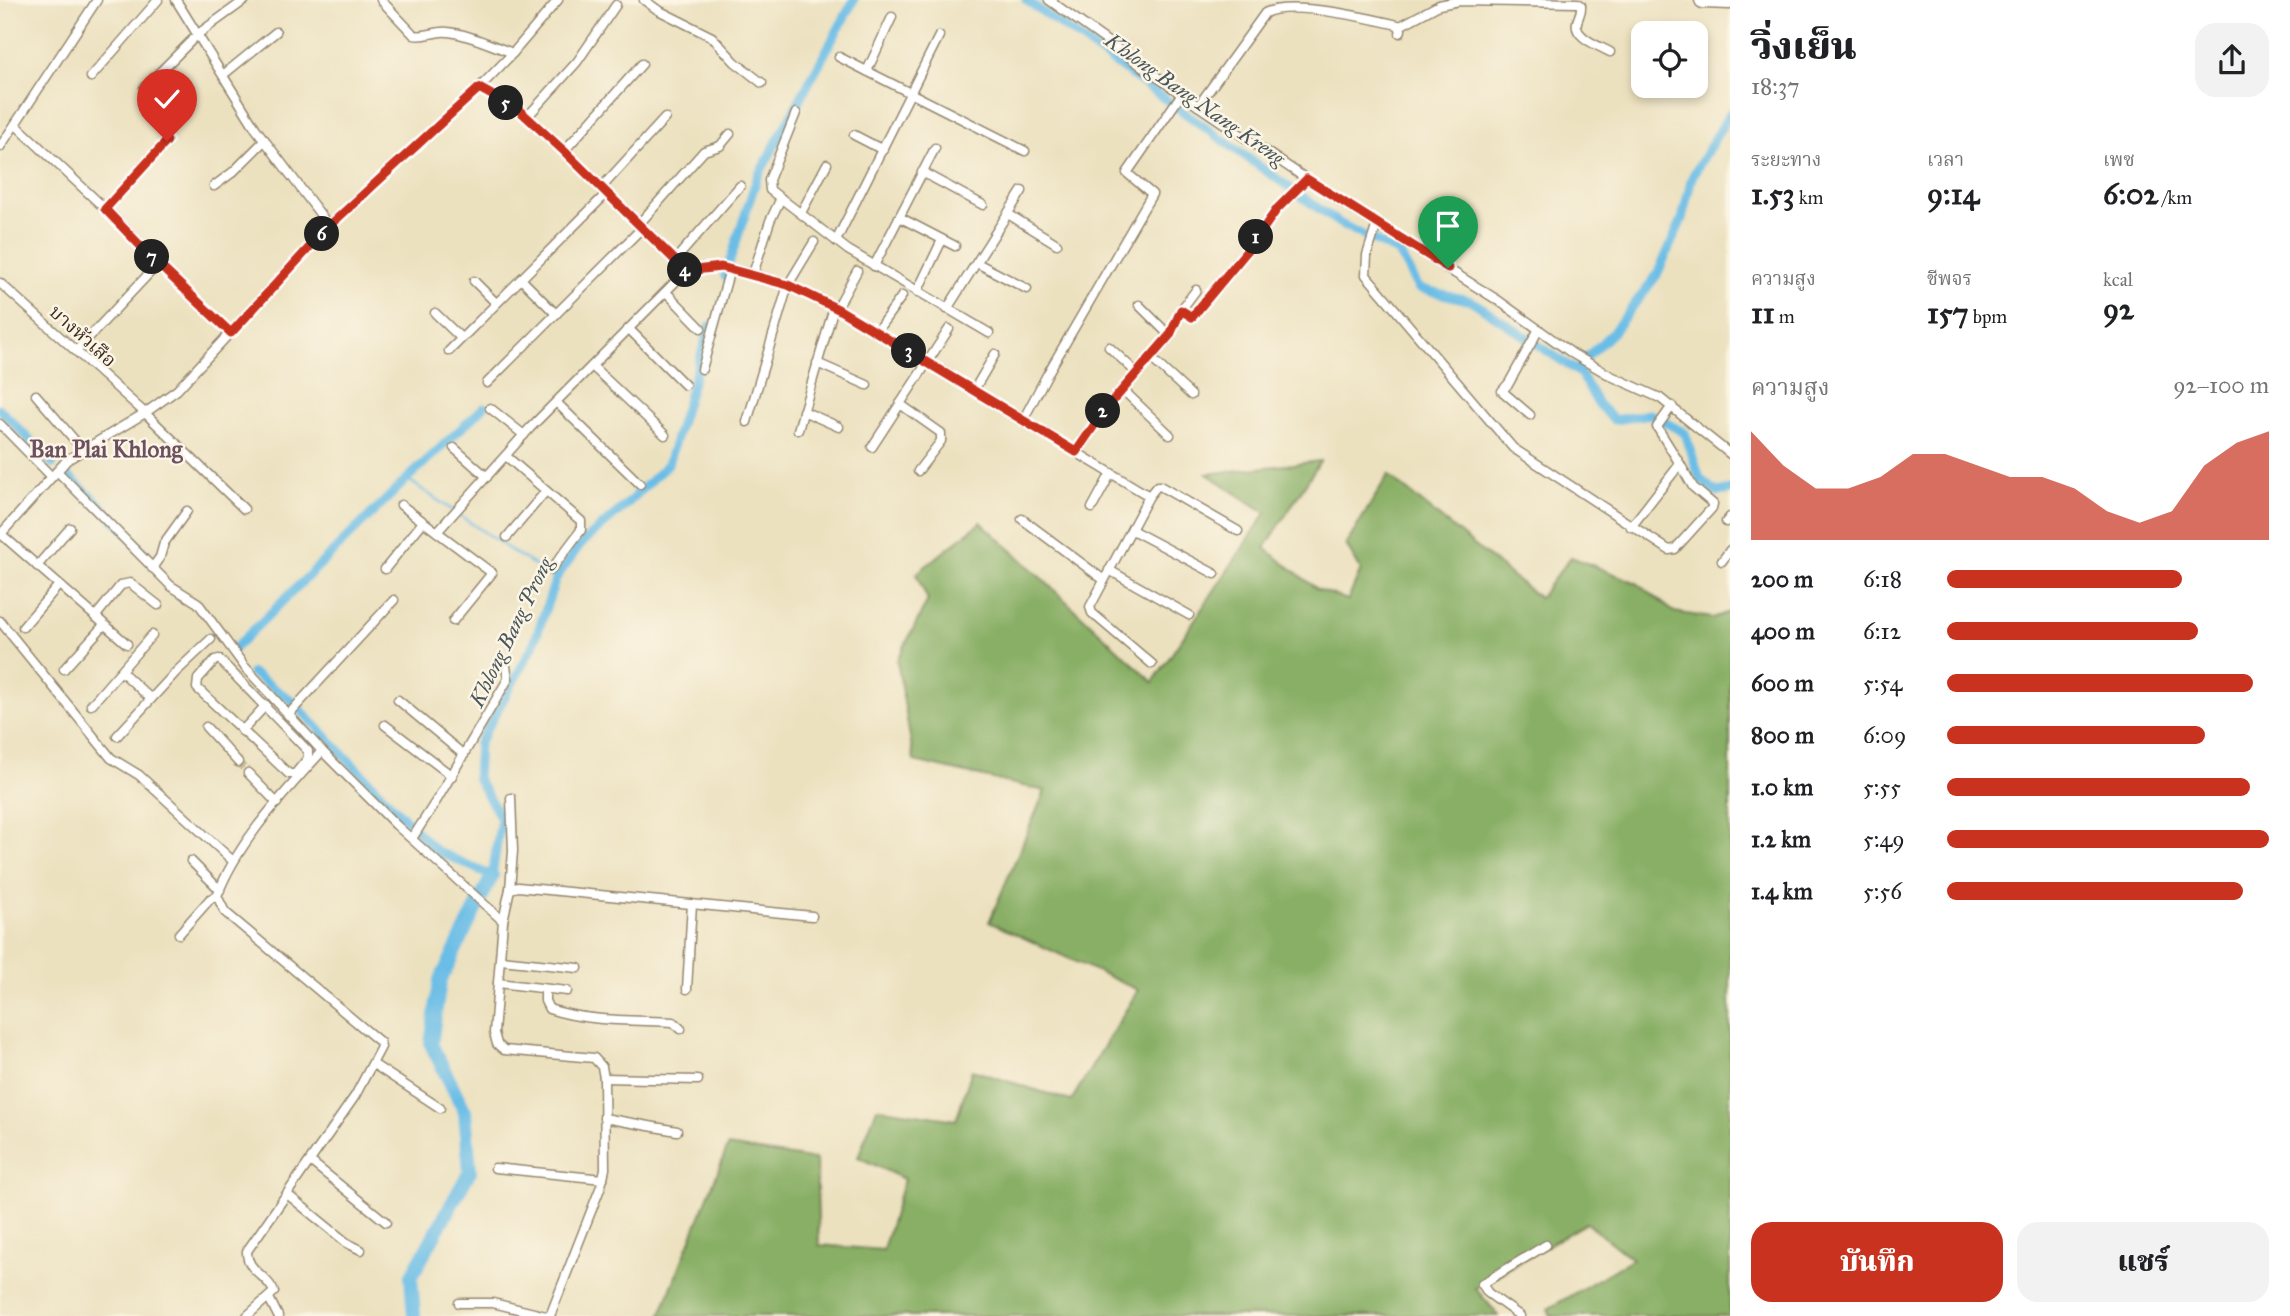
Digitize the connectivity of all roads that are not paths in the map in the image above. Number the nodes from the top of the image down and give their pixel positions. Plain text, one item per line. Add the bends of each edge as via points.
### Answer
1 (97, 0) edge
2 (158, 0) edge
3 (176, 0) edge
4 (245, 0) edge
5 (381, 0) edge
6 (558, 0) edge
7 (644, 0) edge
8 (1049, 0) edge
9 (1703, 0) edge
10 (1730, 1) edge
11 (616, 5) dead end
12 (892, 17) dead end
13 (276, 32) dead end
14 (198, 34) junction
15 (939, 36) dead end
16 (1609, 52) dead end
17 (513, 53) junction
18 (839, 57) dead end
19 (642, 64) dead end
20 (867, 71) junction
21 (223, 75) junction
22 (91, 77) dead end
23 (762, 83) dead end
24 (144, 88) dead end
25 (479, 88) junction
26 (911, 94) junction
27 (1179, 99) junction
28 (1198, 106) junction
29 (796, 113) dead end
30 (527, 117) junction
31 (665, 118) dead end
32 (16, 125) junction
33 (730, 134) dead end
34 (855, 135) dead end
35 (265, 140) junction
36 (167, 141) dead end
37 (0, 147) edge
38 (935, 148) dead end
39 (883, 150) junction
40 (564, 151) junction
41 (1025, 151) dead end
42 (827, 164) dead end
43 (922, 172) junction
44 (1307, 179) junction
45 (214, 186) dead end
46 (740, 186) dead end
47 (604, 190) junction
48 (1022, 191) dead end
49 (780, 198) junction
50 (982, 205) dead end
51 (105, 209) junction
52 (801, 214) junction
53 (1008, 214) junction
54 (899, 217) junction
55 (1376, 225) junction
56 (329, 226) junction
57 (641, 226) junction
58 (942, 240) junction
59 (836, 241) junction
60 (814, 242) dead end
61 (1057, 244) dead end
62 (955, 246) dead end
63 (674, 260) junction
64 (976, 263) junction
65 (158, 264) junction
66 (874, 266) junction
67 (728, 269) junction
68 (686, 271) junction
69 (857, 271) dead end
70 (753, 274) junction
71 (521, 279) junction
72 (474, 281) dead end
73 (0, 283) edge
74 (788, 285) junction
75 (1027, 289) dead end
76 (1196, 290) dead end
77 (666, 292) junction
78 (917, 292) junction
79 (902, 296) dead end
80 (496, 303) junction
81 (1139, 305) dead end
82 (835, 308) junction
83 (947, 310) junction
84 (1181, 310) junction
85 (435, 313) dead end
86 (556, 314) junction
87 (701, 328) dead end
88 (949, 328) dead end
89 (629, 329) junction
90 (876, 332) junction
91 (1537, 332) junction
92 (231, 333) junction
93 (989, 333) dead end
94 (1170, 335) junction
95 (461, 338) junction
96 (1109, 347) dead end
97 (77, 350) junction
98 (449, 351) dead end
99 (995, 354) dead end
100 (1152, 359) junction
101 (817, 363) junction
102 (928, 363) junction
103 (592, 366) junction
104 (702, 369) dead end
105 (1137, 373) junction
106 (487, 383) dead end
107 (685, 385) dead end
108 (867, 385) dead end
109 (1122, 389) junction
110 (974, 390) junction
111 (36, 395) dead end
112 (1191, 395) dead end
113 (556, 402) junction
114 (901, 404) junction
115 (490, 408) dead end
116 (1670, 409) junction
117 (803, 411) junction
118 (145, 413) junction
119 (1530, 415) dead end
120 (1023, 420) junction
121 (747, 422) dead end
122 (0, 424) edge
123 (839, 427) dead end
124 (798, 430) dead end
125 (524, 435) junction
126 (664, 435) dead end
127 (1170, 435) dead end
128 (872, 447) dead end
129 (454, 448) dead end
130 (83, 450) junction
131 (1076, 452) junction
132 (1730, 454) edge
133 (506, 456) junction
134 (1680, 464) junction
135 (918, 471) dead end
136 (1111, 473) junction
137 (55, 474) junction
138 (487, 477) junction
139 (640, 484) dead end
140 (546, 491) junction
141 (1145, 494) junction
142 (401, 505) dead end
143 (1092, 508) dead end
144 (244, 509) dead end
145 (187, 511) dead end
146 (1021, 519) dead end
147 (423, 522) junction
148 (1632, 527) junction
149 (70, 528) dead end
150 (1132, 530) junction
151 (1238, 531) dead end
152 (436, 532) junction
153 (0, 534) edge
154 (507, 537) dead end
155 (1730, 550) edge
156 (1722, 561) dead end
157 (37, 566) junction
158 (152, 568) junction
159 (385, 569) dead end
160 (551, 570) dead end
161 (1109, 570) junction
162 (1215, 573) dead end
163 (1104, 580) junction
164 (58, 586) junction
165 (394, 600) dead end
166 (158, 605) dead end
167 (1189, 615) dead end
168 (95, 617) junction
169 (0, 621) edge
170 (453, 621) dead end
171 (104, 625) junction
172 (23, 627) dead end
173 (215, 634) junction
174 (152, 635) dead end
175 (127, 644) dead end
176 (1152, 664) dead end
177 (506, 666) dead end
178 (64, 669) dead end
179 (121, 671) junction
180 (272, 697) junction
181 (151, 699) junction
182 (398, 700) dead end
183 (91, 705) dead end
184 (264, 707) junction
185 (291, 712) junction
186 (385, 725) dead end
187 (206, 726) dead end
188 (242, 731) junction
189 (117, 736) dead end
190 (322, 751) junction
191 (464, 755) junction
192 (239, 762) tunnel mouth
193 (248, 773) tunnel mouth
194 (452, 776) junction
195 (511, 798) dead end
196 (277, 803) junction
197 (417, 832) junction
198 (191, 861) dead end
199 (233, 861) junction
200 (510, 889) junction
201 (219, 893) junction
202 (692, 904) junction
203 (812, 916) dead end
204 (503, 920) junction
205 (179, 934) dead end
206 (501, 960) junction
207 (578, 968) dead end
208 (498, 983) junction
209 (545, 989) junction
210 (687, 989) dead end
211 (567, 991) dead end
212 (681, 1029) dead end
213 (373, 1064) junction
214 (604, 1078) junction
215 (698, 1080) dead end
216 (440, 1108) dead end
217 (604, 1118) junction
218 (677, 1131) dead end
219 (310, 1161) junction
220 (495, 1168) dead end
221 (603, 1179) junction
222 (287, 1194) junction
223 (386, 1222) dead end
224 (1546, 1245) dead end
225 (361, 1250) dead end
226 (268, 1298) junction
227 (459, 1303) dead end
228 (247, 1316) edge
229 (278, 1316) edge
230 (548, 1316) edge
231 (1520, 1316) edge

1 - 32 street
2 - 22 street
3 - 14 street
4 - 14 street
5 - 17 street via 414,35 453,32
6 - 17 street
7 - 23 street via 708,33
8 - 27 street
9 - 10 highway
11 - 30 street via 577,62
12 - 20 street
13 - 21 street
14 - 21 street
14 - 24 street
15 - 26 street
16 - 28 street via 1577,30 1582,10 1578,3 1459,1 1439,5 1400,30 1324,6 1272,8
17 - 25 street
18 - 20 street
19 - 40 street
20 - 26 street
21 - 35 street
25 - 30 street
25 - 56 street
26 - 39 street
26 - 41 street
27 - 28 street
27 - 120 street via 1127,173 1152,194
28 - 44 street
29 - 49 street via 768,183
30 - 40 street
31 - 47 street
32 - 37 street
32 - 51 street
33 - 57 street via 720,146 704,151
34 - 39 street
35 - 45 street
35 - 56 street
36 - 51 street
38 - 43 street
39 - 59 street
40 - 47 street
42 - 52 street
43 - 50 street
43 - 54 street
44 - 55 street
44 - 84 street via 1192,317
46 - 63 street
47 - 57 street
47 - 71 street
48 - 53 street
49 - 52 street
49 - 70 street
51 - 65 street
52 - 59 street
53 - 61 street
53 - 64 street
54 - 58 street
54 - 66 street
55 - 91 street
55 - 148 street via 1366,275 1513,448
56 - 92 street
57 - 63 street
57 - 86 street
58 - 62 street
58 - 78 street
59 - 66 street
60 - 74 street
63 - 68 street
64 - 75 street
64 - 83 street
65 - 92 street
65 - 97 street
66 - 78 street
67 - 68 street
67 - 70 street
67 - 104 street
68 - 77 street
69 - 82 street
70 - 74 street
71 - 80 street
71 - 86 street
72 - 80 street
73 - 97 street, บางหัวเสือ
74 - 82 street
74 - 121 street
76 - 84 street
77 - 87 street
77 - 89 street
78 - 83 street
79 - 90 street
80 - 95 street
81 - 94 street
82 - 90 street
82 - 101 street
83 - 93 street
84 - 94 street
85 - 95 street
86 - 106 street
88 - 102 street
89 - 103 street
89 - 107 street
90 - 102 street
91 - 116 street
91 - 119 street via 1503,391
92 - 118 street via 177,390
94 - 100 street
95 - 98 street
96 - 105 street
97 - 118 street, บางหัวเสือ
99 - 110 street
100 - 105 street
100 - 112 street
101 - 108 street
101 - 117 street
102 - 110 street
102 - 114 street
103 - 113 street
103 - 126 street
105 - 109 street
109 - 127 street
109 - 131 street
110 - 120 street
111 - 130 street
113 - 125 street
113 - 139 street
114 - 128 street
114 - 135 street via 941,433 941,441
115 - 125 street
116 - 132 street
116 - 134 street via 1657,426
117 - 123 street
117 - 124 street
118 - 130 street
118 - 144 street, บางหัวเสือ
120 - 131 street
122 - 137 street
125 - 133 street
129 - 138 street
130 - 137 street
131 - 136 street
133 - 138 street
133 - 140 street
134 - 148 street
134 - 148 street via 1712,508 1672,551
136 - 141 street
136 - 143 street
137 - 153 street
137 - 158 street
138 - 152 street
140 - 154 street
140 - 160 street via 582,524
141 - 150 street
141 - 151 street via 1160,486
142 - 147 street
145 - 158 street
146 - 163 street
147 - 152 street
147 - 159 street
149 - 157 street
150 - 161 street
150 - 162 street
152 - 170 street via 492,573
153 - 157 street
155 - 156 street
157 - 164 street
158 - 173 street via 198,603
161 - 163 street
161 - 167 street
163 - 176 street via 1090,611
164 - 168 street
164 - 172 street
165 - 185 street
166 - 168 street via 126,583
168 - 171 street
169 - 199 street via 111,758 139,775
171 - 175 street
171 - 178 street
173 - 180 street
173 - 181 street
174 - 179 street
177 - 191 street via 508,679
179 - 181 street
179 - 183 street
180 - 184 street
180 - 185 street
181 - 189 street
182 - 191 street
184 - 188 street
184 - 188 street via 308,751 300,769 289,774
184 - 188 street via 215,660 198,679 197,688
185 - 190 street
186 - 194 street
187 - 192 street
190 - 196 street
190 - 197 street via 396,825
191 - 194 street
193 - 196 street
194 - 197 street
195 - 200 street
196 - 199 street
197 - 204 street via 475,897
198 - 201 street
199 - 201 street
200 - 202 street
200 - 204 street
201 - 205 street
201 - 213 street via 225,912 380,1042
202 - 203 street
202 - 210 street
204 - 206 street
206 - 207 street
206 - 208 street
208 - 209 street
208 - 214 street via 497,1044 504,1050 594,1059
209 - 211 street
209 - 212 street via 549,1009 564,1014 673,1022
213 - 216 street
213 - 219 street
214 - 215 street
214 - 217 street
217 - 218 street
217 - 221 street
219 - 222 street
219 - 223 street
220 - 221 street
221 - 230 street
222 - 225 street
222 - 226 street via 247,1251 249,1264 274,1288
224 - 231 street via 1482,1284
226 - 228 street
226 - 229 street
227 - 230 street via 493,1303

